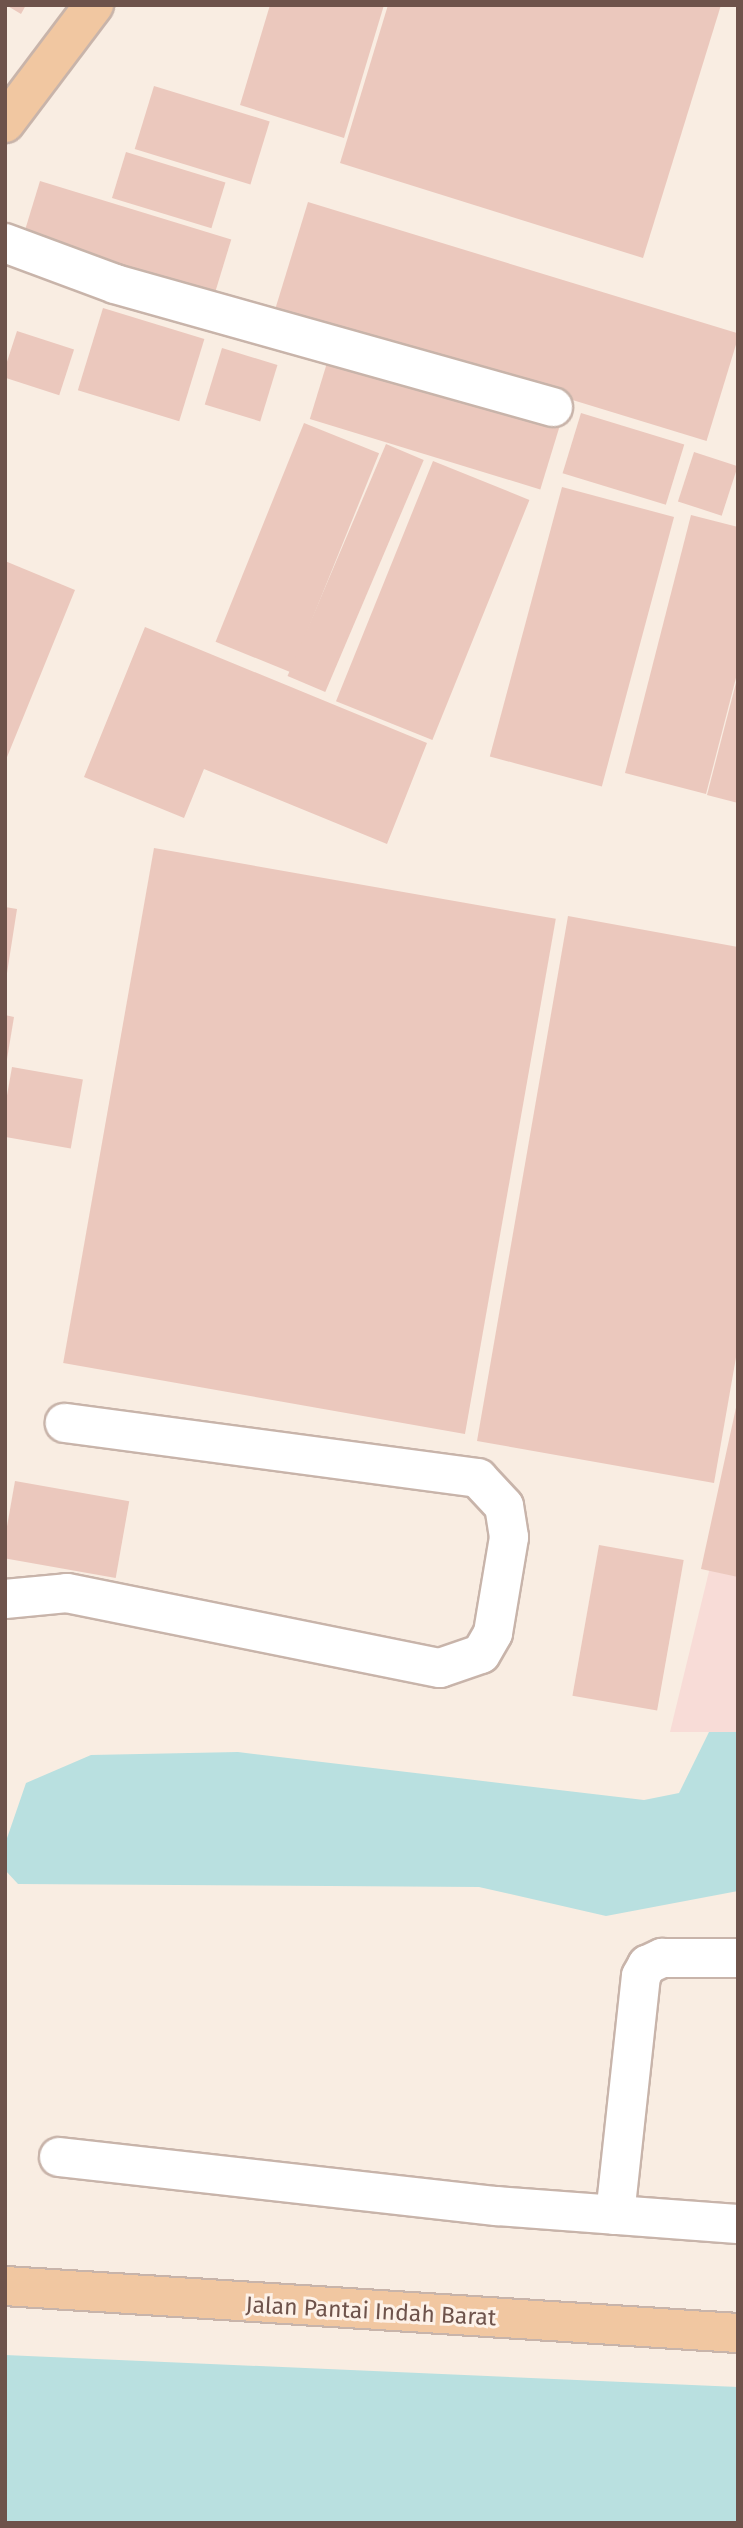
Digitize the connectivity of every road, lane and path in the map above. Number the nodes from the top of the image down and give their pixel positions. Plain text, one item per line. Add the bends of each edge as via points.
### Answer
1 (94, 5) edge
2 (5, 123) edge
3 (5, 243) edge
4 (553, 407) dead end
5 (65, 1423) dead end
6 (5, 1600) edge
7 (738, 1958) edge
8 (59, 2157) dead end
9 (615, 2215) junction
10 (738, 2224) edge
11 (5, 2286) edge
12 (738, 2333) edge

1 - 2 main road
3 - 4 street via 115,284
5 - 6 street via 478,1478 504,1506 509,1537 493,1633 481,1654 440,1668 67,1593
7 - 9 street via 662,1958 647,1965 641,1976
8 - 9 street
9 - 10 street
11 - 12 main road, Jalan Pantai Indah Barat

